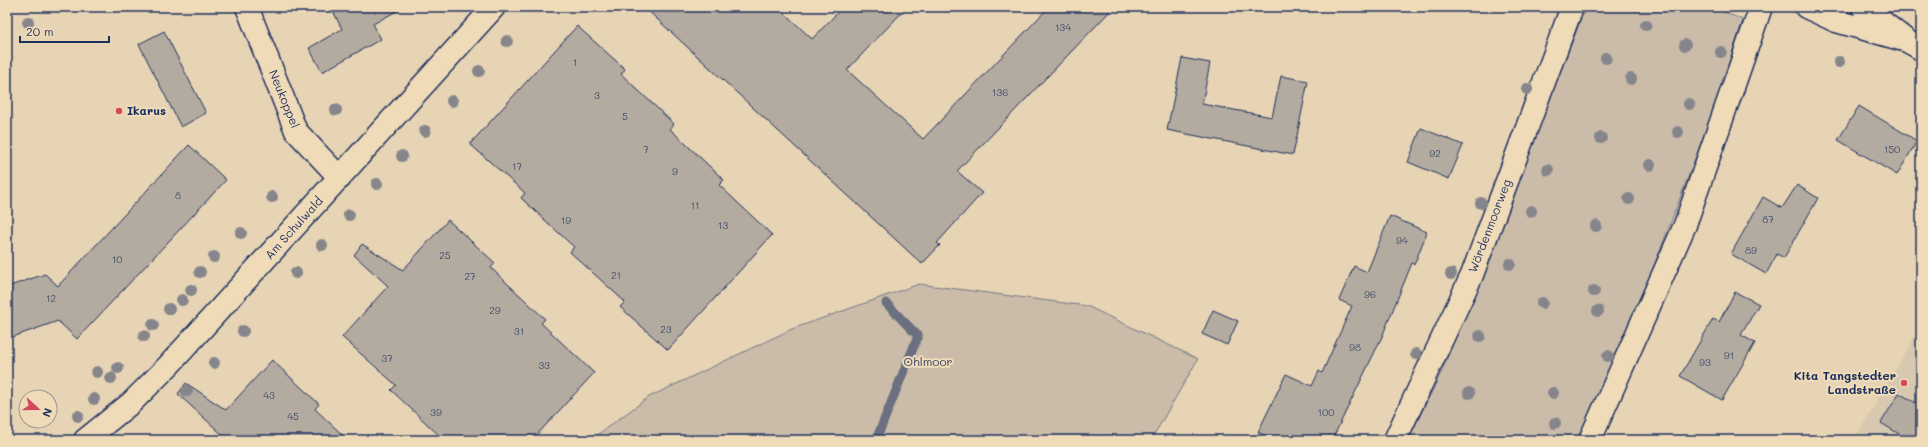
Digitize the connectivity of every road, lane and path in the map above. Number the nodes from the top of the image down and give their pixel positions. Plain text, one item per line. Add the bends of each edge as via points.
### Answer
1 (247, 7) edge
2 (494, 7) edge
3 (1572, 7) edge
4 (1761, 7) edge
5 (1806, 7) edge
6 (1863, 7) edge
7 (1914, 45) edge
8 (340, 178) junction
9 (85, 440) edge
10 (1396, 440) edge
11 (1590, 440) edge

1 - 8 street, Neukoppel via 296,131
2 - 8 street, Am Schulwald
3 - 10 street, Wördenmoorweg via 1472,275
4 - 11 street via 1685,225
5 - 7 street via 1836,21
6 - 7 street
8 - 9 street, Am Schulwald via 169,365 131,403

